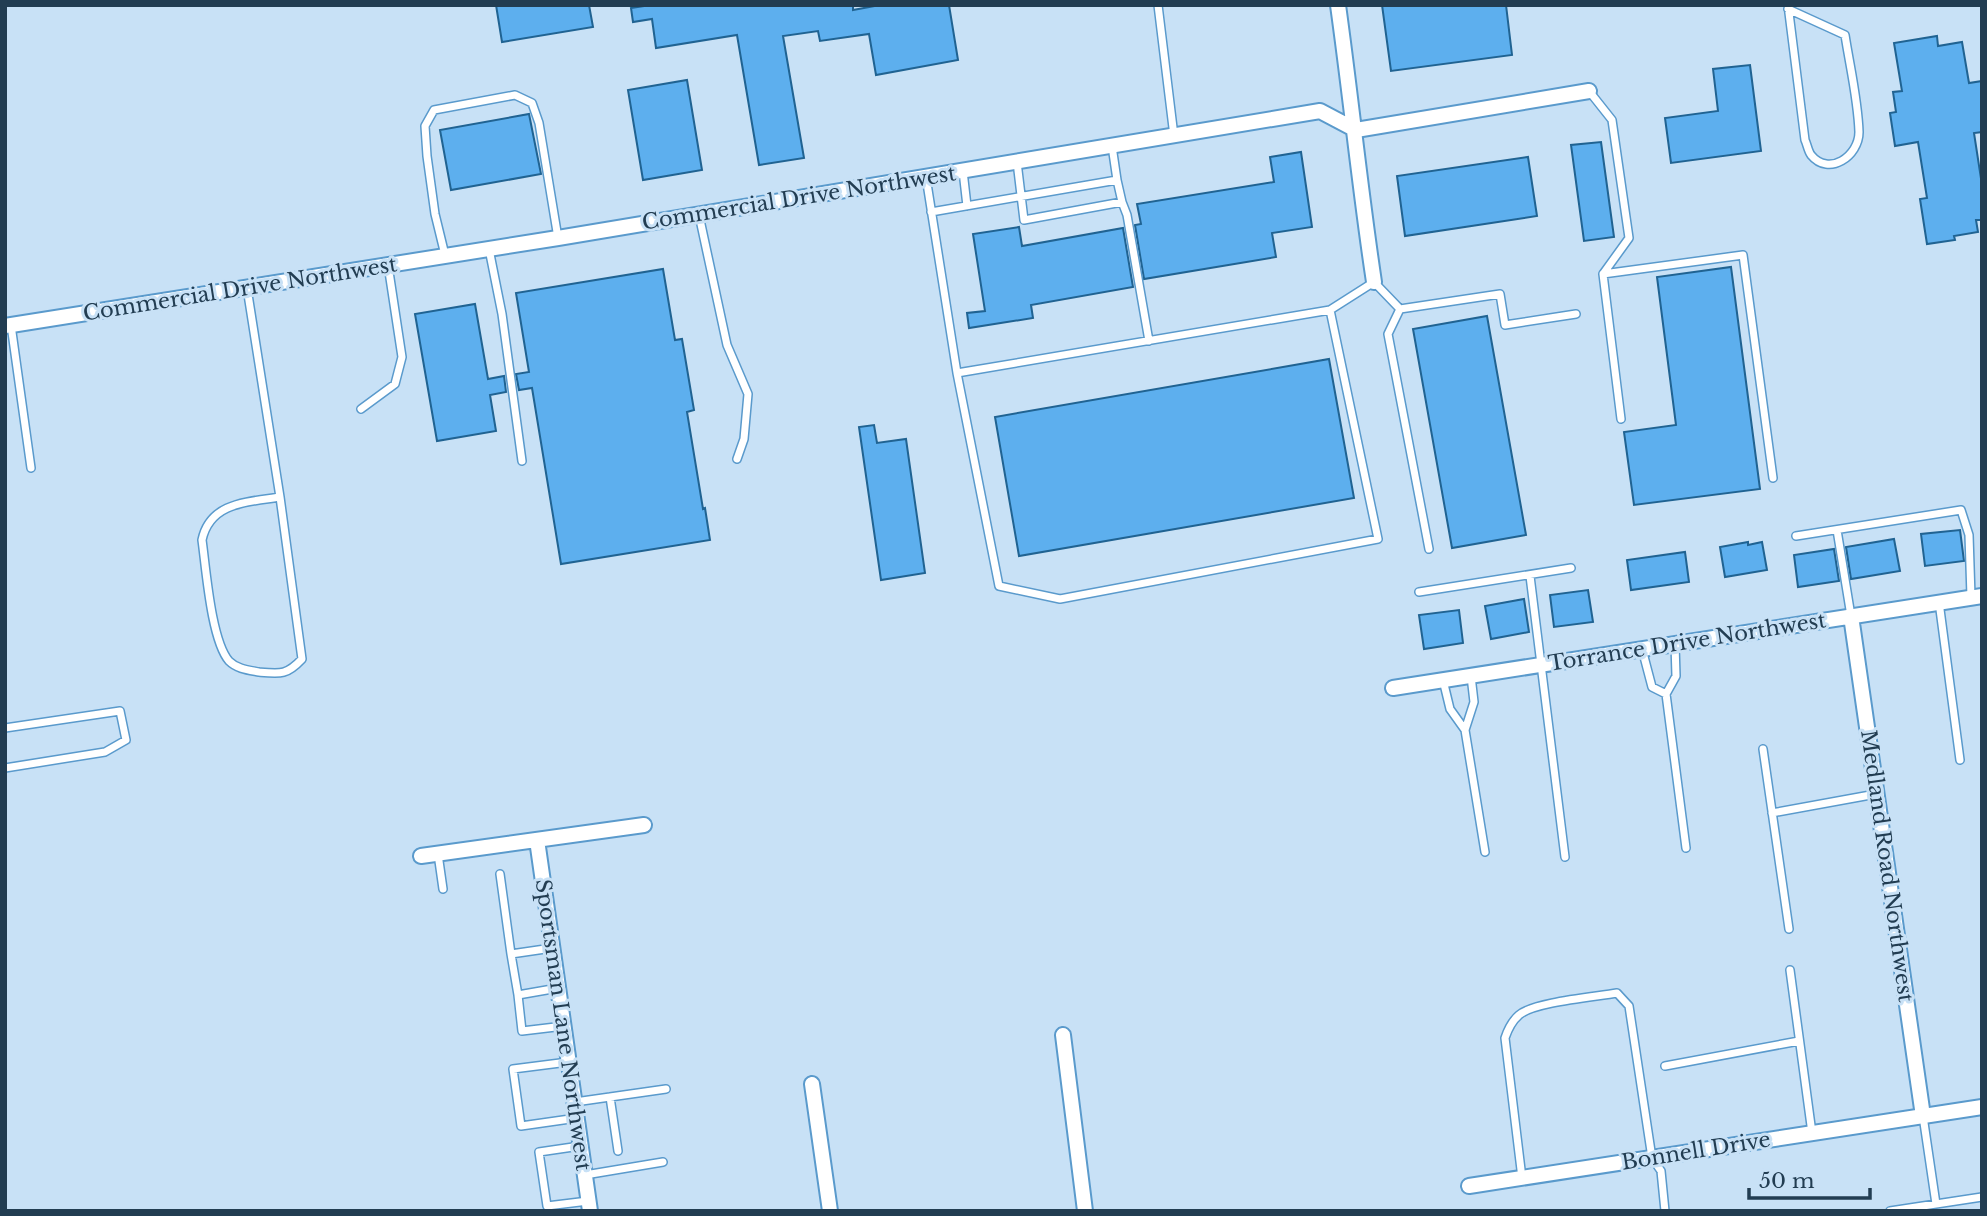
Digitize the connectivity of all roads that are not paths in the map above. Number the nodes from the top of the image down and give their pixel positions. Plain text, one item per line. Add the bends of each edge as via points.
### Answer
1 (1158, 5) edge
2 (1338, 5) edge
3 (1788, 7) edge
4 (1589, 91) joint
5 (1356, 130) junction
6 (1174, 136) junction
7 (1112, 146) junction
8 (1017, 162) junction
9 (962, 171) junction
10 (926, 177) junction
11 (1117, 180) junction
12 (1019, 197) junction
13 (1122, 202) junction
14 (967, 206) junction
15 (931, 212) junction
16 (699, 215) junction
17 (558, 238) junction
18 (489, 249) junction
19 (445, 256) junction
20 (388, 265) junction
21 (1603, 274) junction
22 (1374, 282) junction
23 (247, 288) junction
24 (1400, 309) junction
25 (1330, 310) junction
26 (1576, 314) dead end
27 (8, 326) edge
28 (1149, 341) junction
29 (957, 373) junction
30 (361, 409) dead end
31 (1621, 419) dead end
32 (737, 460) dead end
33 (522, 461) dead end
34 (31, 468) dead end
35 (1773, 478) dead end
36 (280, 497) junction
37 (1837, 530) junction
38 (1796, 536) dead end
39 (1429, 549) dead end
40 (1571, 568) dead end
41 (1530, 576) junction
42 (1419, 592) dead end
43 (1977, 596) edge
44 (1939, 602) junction
45 (1850, 616) junction
46 (1675, 643) junction
47 (1642, 649) junction
48 (1540, 665) junction
49 (1470, 676) junction
50 (1443, 680) junction
51 (1393, 688) dead end
52 (1666, 694) junction
53 (5, 728) edge
54 (1465, 730) junction
55 (1763, 749) dead end
56 (1959, 760) dead end
57 (5, 768) edge
58 (1876, 794) junction
59 (1772, 813) junction
60 (644, 825) dead end
61 (537, 839) junction
62 (1686, 848) dead end
63 (1485, 852) dead end
64 (438, 853) junction
65 (421, 856) dead end
66 (1565, 857) dead end
67 (500, 874) dead end
68 (443, 889) dead end
69 (1789, 929) dead end
70 (552, 948) junction
71 (511, 954) junction
72 (1790, 970) dead end
73 (558, 988) junction
74 (518, 995) junction
75 (564, 1026) junction
76 (1063, 1035) dead end
77 (1799, 1041) junction
78 (568, 1062) junction
79 (1665, 1066) dead end
80 (812, 1083) dead end
81 (666, 1089) dead end
82 (610, 1097) junction
83 (574, 1102) junction
84 (1982, 1107) edge
85 (1923, 1116) junction
86 (576, 1118) junction
87 (1812, 1133) junction
88 (580, 1146) junction
89 (618, 1151) dead end
90 (1652, 1157) junction
91 (663, 1163) dead end
92 (585, 1175) junction
93 (1522, 1178) junction
94 (1469, 1186) dead end
95 (1982, 1197) edge
96 (1936, 1204) junction
97 (589, 1206) edge
98 (830, 1211) edge
99 (1085, 1211) edge
100 (1665, 1211) edge
101 (1890, 1211) edge

1 - 6 lane
2 - 5 street
3 - 3 lane via 1805,139 1819,162 1843,162 1852,154 1859,134 1845,35
4 - 5 street
4 - 21 lane via 1612,120 1629,238
5 - 6 street, Commercial Drive Northwest via 1320,111
5 - 22 street
6 - 7 street, Commercial Drive Northwest
7 - 8 street, Commercial Drive Northwest
7 - 11 lane
8 - 9 street, Commercial Drive Northwest
8 - 12 lane
9 - 10 street, Commercial Drive Northwest
9 - 14 lane
10 - 15 lane
10 - 16 street, Commercial Drive Northwest
11 - 12 lane
11 - 13 lane
12 - 13 lane via 1024,220
12 - 14 lane
13 - 28 lane
14 - 15 lane
15 - 29 lane
16 - 17 street, Commercial Drive Northwest
16 - 32 lane via 727,345 748,394
17 - 18 street, Commercial Drive Northwest
17 - 19 lane via 539,123 532,103 515,95 434,110 425,126
18 - 19 street, Commercial Drive Northwest
18 - 33 lane
19 - 20 street, Commercial Drive Northwest
20 - 23 street, Commercial Drive Northwest
20 - 30 lane via 402,357 395,384
21 - 31 lane
21 - 35 lane via 1743,255
22 - 24 lane
22 - 25 lane
23 - 27 street, Commercial Drive Northwest
23 - 36 lane
24 - 26 lane via 1500,295 1505,325
24 - 39 lane via 1388,334
25 - 28 lane
25 - 29 lane via 1378,539 1060,599 999,586
27 - 34 lane
28 - 29 lane
36 - 36 lane via 235,504 216,514 205,525 202,540 219,644 230,662 244,670 276,674 290,672 302,659
37 - 38 lane
37 - 43 lane via 1961,510
37 - 45 lane
40 - 41 lane
41 - 42 lane
41 - 48 lane
43 - 44 street, Torrance Drive Northwest
44 - 45 street, Torrance Drive Northwest
44 - 56 lane
45 - 46 street, Torrance Drive Northwest
45 - 58 street, Medland Road Northwest
46 - 47 street, Torrance Drive Northwest
46 - 52 lane via 1676,676
47 - 48 street, Torrance Drive Northwest
47 - 52 lane via 1652,687
48 - 49 street, Torrance Drive Northwest
48 - 66 lane
49 - 50 street, Torrance Drive Northwest
49 - 54 lane via 1474,702
50 - 51 street, Torrance Drive Northwest
50 - 54 lane via 1450,709
52 - 62 lane
53 - 57 lane via 120,710 126,740 105,752
54 - 63 lane
55 - 59 lane
58 - 59 lane
58 - 85 street, Medland Road Northwest
59 - 69 lane
60 - 61 street
61 - 64 street
61 - 70 street, Sportsman Lane Northwest
64 - 65 street
64 - 68 lane
67 - 71 lane
70 - 71 lane
70 - 73 street, Sportsman Lane Northwest
71 - 74 lane
72 - 77 lane
73 - 74 lane
73 - 75 street, Sportsman Lane Northwest
74 - 75 lane via 522,1031
75 - 78 street, Sportsman Lane Northwest
76 - 99 street
77 - 79 lane
77 - 87 lane
78 - 83 street, Sportsman Lane Northwest
78 - 86 lane via 513,1069 520,1126
80 - 98 street
81 - 82 lane
82 - 83 lane
82 - 89 lane
83 - 86 street, Sportsman Lane Northwest
84 - 85 street, Bonnell Drive
85 - 87 street, Bonnell Drive
85 - 96 lane
86 - 88 street, Sportsman Lane Northwest
87 - 90 street, Bonnell Drive
88 - 92 street, Sportsman Lane Northwest
88 - 97 lane via 539,1152 547,1206
90 - 93 street, Bonnell Drive
90 - 93 lane via 1629,1006 1617,993 1534,1007 1510,1024 1505,1038
90 - 100 lane via 1661,1171
91 - 92 lane
92 - 97 street, Sportsman Lane Northwest
93 - 94 street, Bonnell Drive
95 - 96 lane
96 - 101 lane

